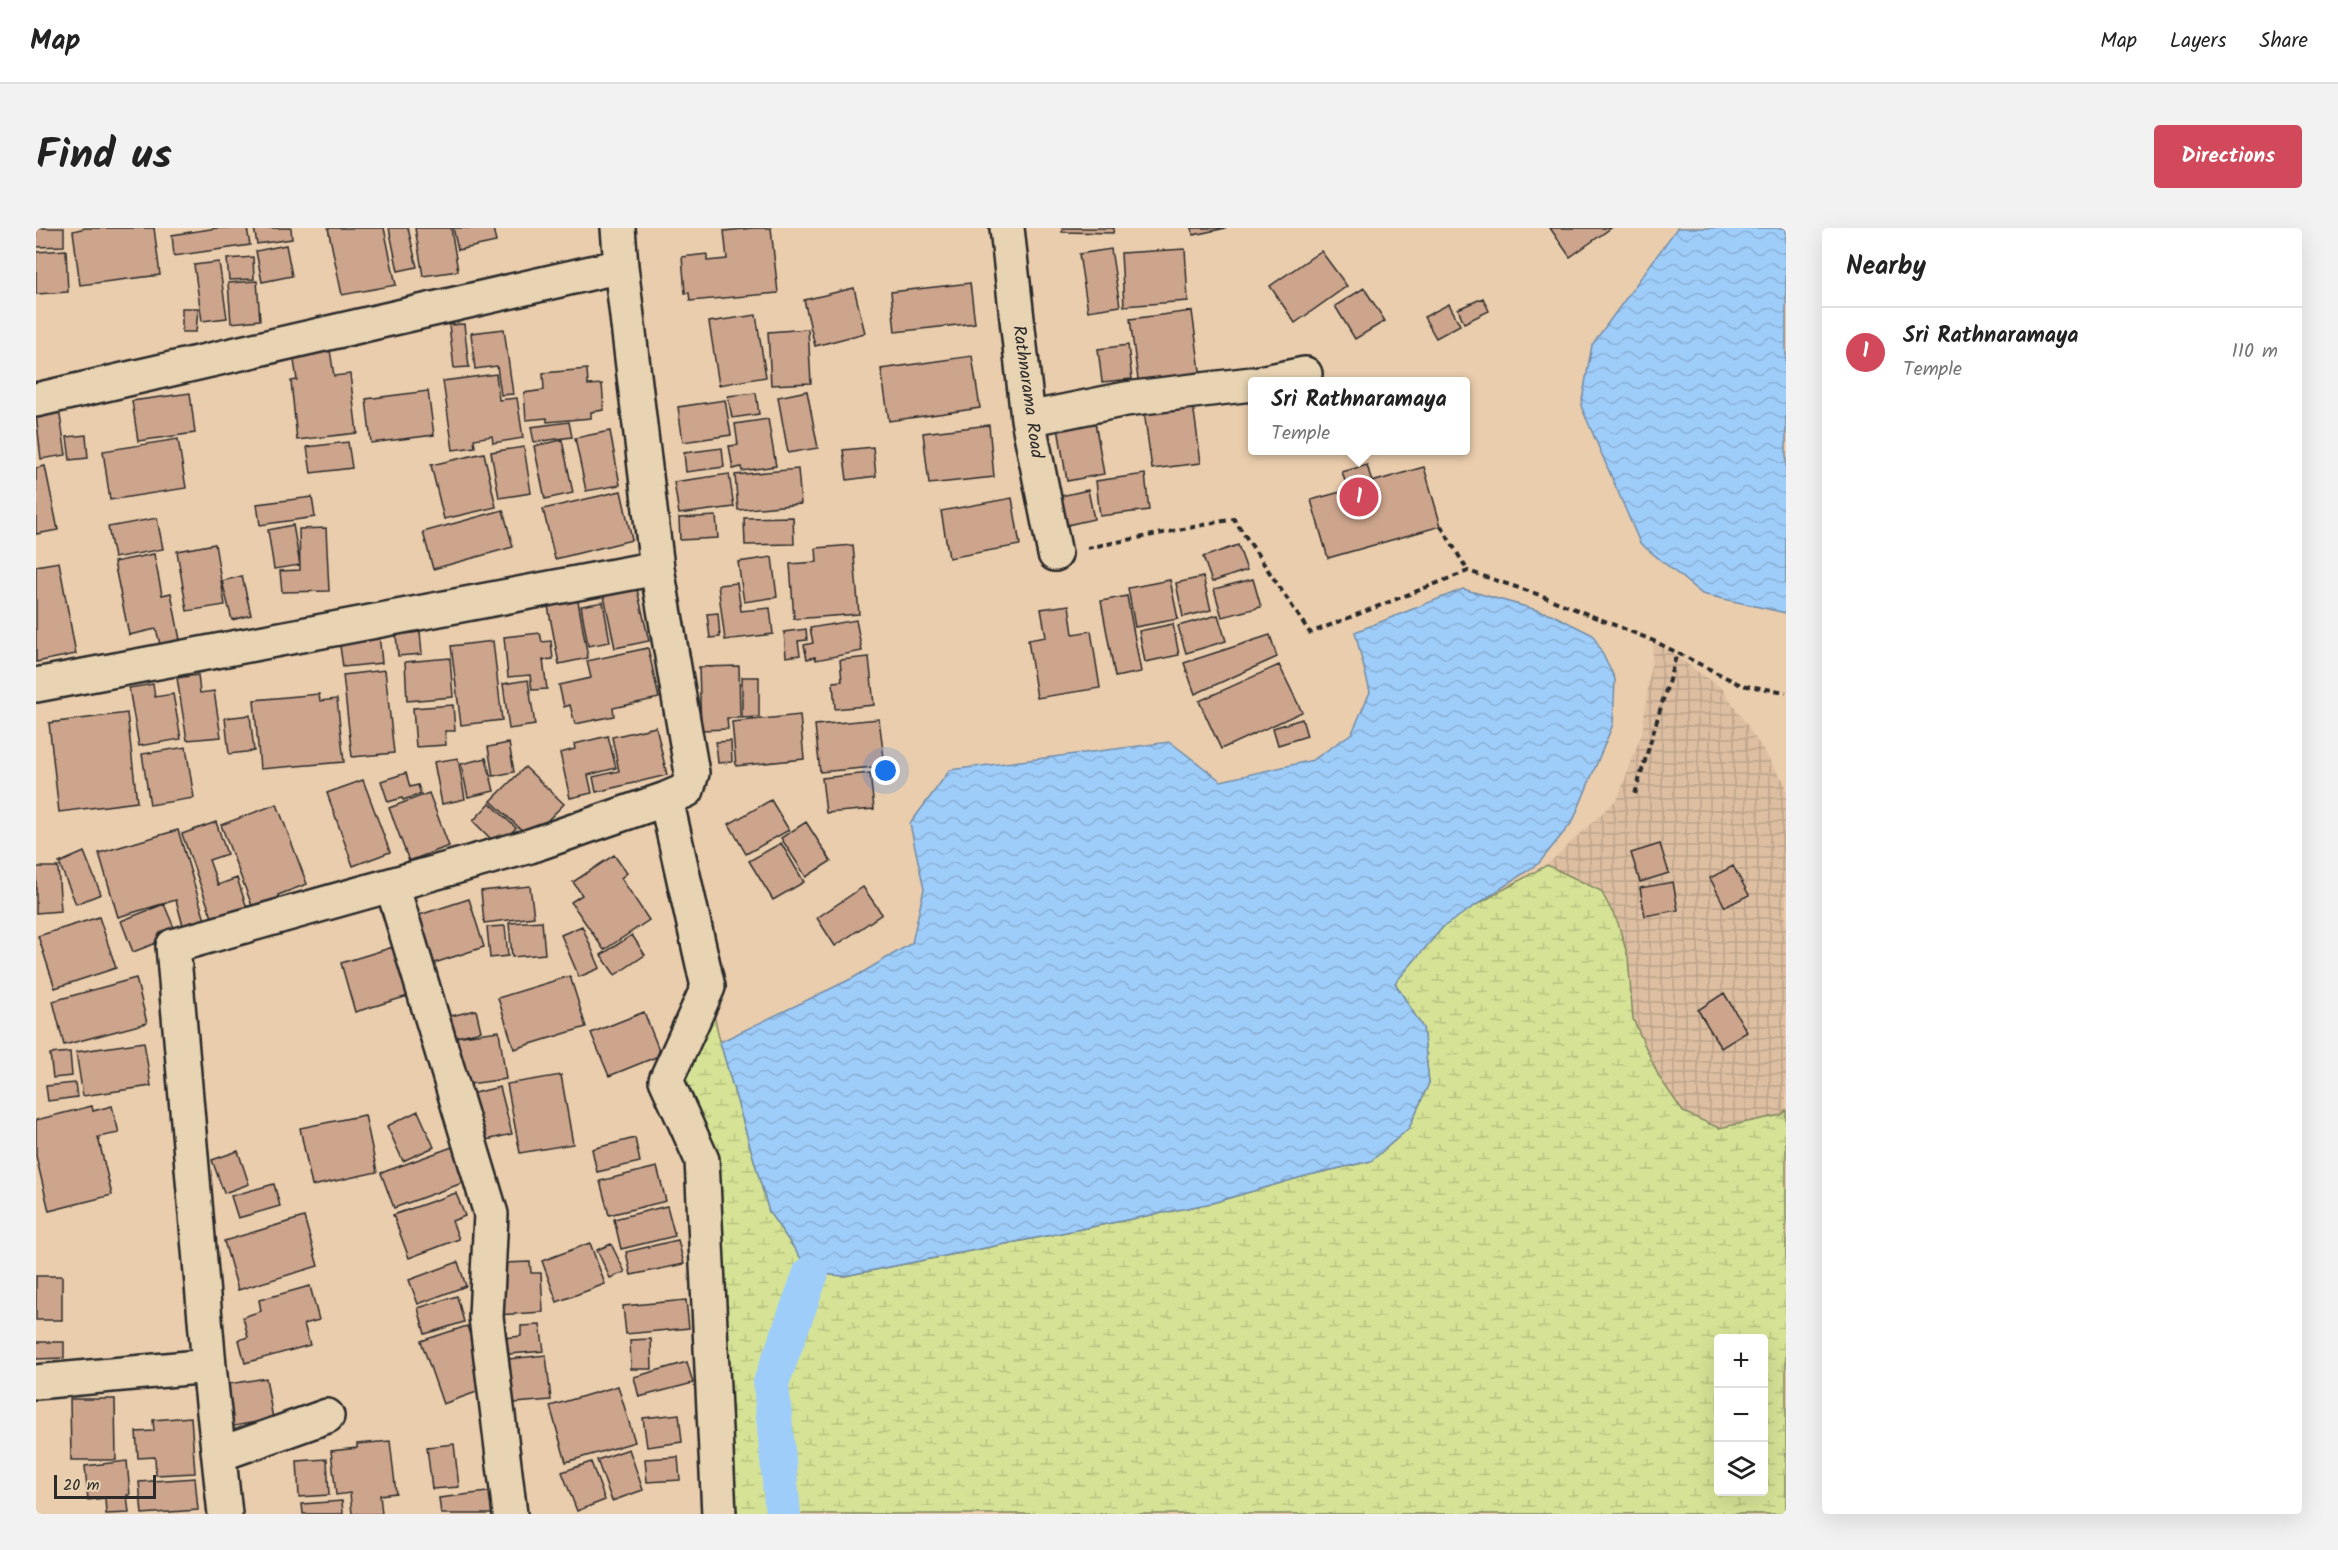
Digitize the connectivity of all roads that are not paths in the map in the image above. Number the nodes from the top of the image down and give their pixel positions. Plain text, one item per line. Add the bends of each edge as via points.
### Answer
1 (618, 228) edge
2 (1007, 228) edge
3 (621, 266) junction
4 (1305, 375) dead end
5 (1292, 377) edge
6 (1248, 384) edge
7 (36, 400) edge
8 (1028, 419) junction
9 (1055, 555) road end
10 (657, 568) junction
11 (36, 685) edge
12 (666, 799) junction
13 (392, 885) junction
14 (209, 1366) junction
15 (36, 1382) edge
16 (327, 1416) dead end
17 (220, 1454) junction
18 (225, 1514) edge
19 (510, 1514) edge
20 (719, 1514) edge

1 - 3 street
2 - 8 street, Rathnarama Road
3 - 7 street
3 - 10 street
4 - 5 street
6 - 8 street via 1126,399
8 - 9 street, Rathnarama Road
10 - 11 street
10 - 12 street via 692,773 687,790
12 - 13 street via 530,846
12 - 20 street via 708,987 666,1080 702,1161
13 - 14 street via 173,945
13 - 19 street via 491,1214 486,1317
14 - 15 street
14 - 17 street
16 - 17 street
17 - 18 street

